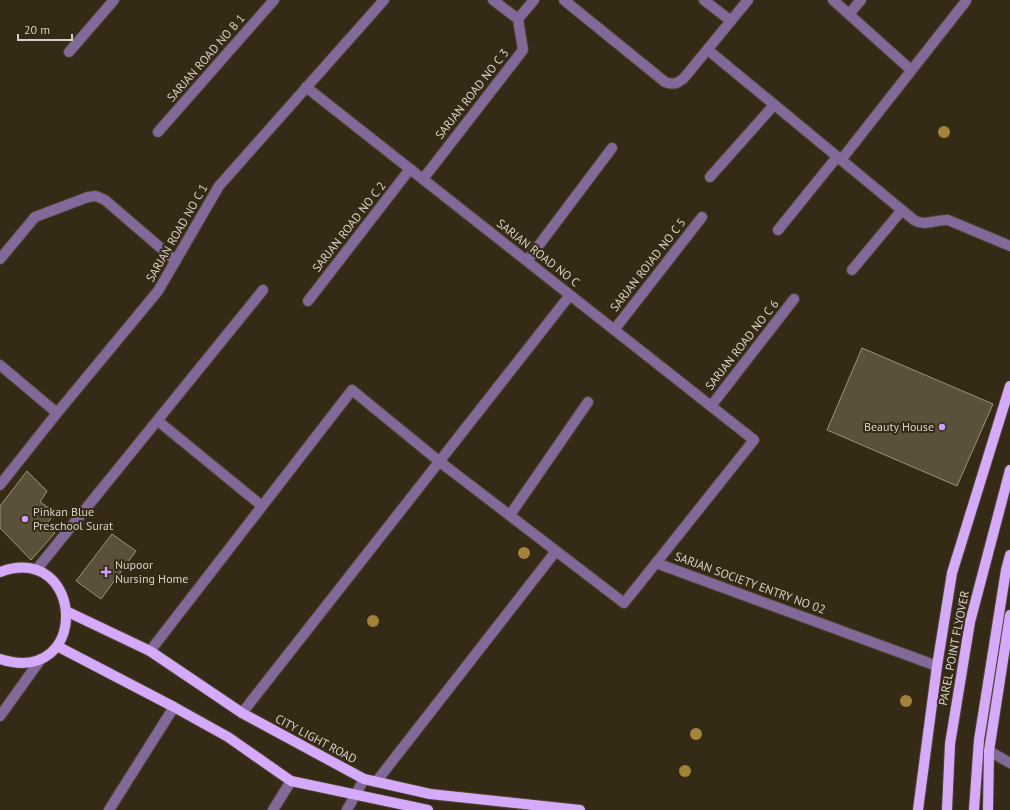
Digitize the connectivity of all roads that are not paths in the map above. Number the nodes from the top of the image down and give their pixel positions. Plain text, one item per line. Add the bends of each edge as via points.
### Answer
1 (114, 0) edge
2 (274, 0) edge
3 (384, 0) edge
4 (493, 0) edge
5 (534, 0) edge
6 (564, 0) edge
7 (704, 0) edge
8 (748, 0) edge
9 (833, 0) edge
10 (861, 0) edge
11 (966, 1) dead end
12 (849, 14) junction
13 (518, 19) junction
14 (731, 21) junction
15 (708, 50) junction
16 (69, 52) dead end
17 (911, 70) junction
18 (306, 87) junction
19 (774, 105) junction
20 (158, 132) dead end
21 (612, 148) dead end
22 (839, 158) junction
23 (410, 169) junction
24 (710, 177) dead end
25 (423, 179) junction
26 (902, 210) junction
27 (702, 217) dead end
28 (778, 230) dead end
29 (1010, 246) edge
30 (0, 259) edge
31 (176, 261) junction
32 (527, 261) junction
33 (852, 270) dead end
34 (263, 290) dead end
35 (570, 294) junction
36 (794, 299) dead end
37 (308, 300) dead end
38 (614, 330) junction
39 (0, 365) edge
40 (1010, 386) edge
41 (588, 402) dead end
42 (711, 406) junction
43 (57, 413) junction
44 (158, 421) junction
45 (754, 440) joint
46 (440, 462) junction
47 (1010, 470) edge
48 (0, 485) edge
49 (262, 506) junction
50 (510, 515) junction
51 (556, 551) junction
52 (1010, 555) edge
53 (656, 563) junction
54 (36, 570) junction
55 (0, 572) edge
56 (68, 612) junction
57 (1010, 615) edge
58 (57, 646) junction
59 (150, 651) junction
60 (40, 659) junction
61 (0, 660) edge
62 (937, 666) junction
63 (174, 707) junction
64 (242, 713) junction
65 (0, 716) edge
66 (989, 751) junction
67 (1010, 763) edge
68 (364, 780) junction
69 (291, 781) junction
70 (376, 782) junction
71 (356, 796) junction
72 (109, 810) edge
73 (273, 810) edge
74 (347, 810) edge
75 (428, 810) edge
76 (580, 810) edge
77 (918, 810) edge
78 (947, 810) edge
79 (974, 810) edge
80 (988, 810) edge

1 - 16 street
2 - 20 street, SARJAN ROAD NO B 1
3 - 18 street, SARJAN ROAD NO C 1
4 - 13 street
5 - 13 street
6 - 15 street via 664,82 679,83
7 - 14 street
8 - 14 street
9 - 12 street
10 - 12 street
11 - 17 street
12 - 17 street
13 - 25 street, SARJAN ROAD NO C 3 via 523,50
14 - 15 street
15 - 19 street
17 - 22 street
18 - 23 street, SARJAN ROAD NO C
18 - 31 street, SARJAN ROAD NO C 1 via 219,186
19 - 22 street
19 - 24 street
21 - 32 street
22 - 26 street
22 - 28 street
23 - 25 street, SARJAN ROAD NO C
23 - 37 street, SARJAN ROAD NO C 2
25 - 32 street, SARJAN ROAD NO C
26 - 29 street via 920,223 948,220
26 - 33 street
27 - 38 street, SARJAN ROIAD NO C 5
30 - 31 street via 36,217 96,196 105,200
31 - 43 street, SARJAN ROAD NO C 1 via 158,291
32 - 35 street, SARJAN ROAD NO C
34 - 44 street
35 - 38 street, SARJAN ROAD NO C
35 - 46 street
36 - 42 street, SARJAN ROAD NO C 6
38 - 42 street, SARJAN ROAD NO C
39 - 43 street
40 - 62 main road via 952,573
41 - 50 street
42 - 45 street, SARJAN ROAD NO C
43 - 48 street, SARJAN ROAD NO C 1
44 - 49 street
44 - 54 street
45 - 53 street, SARJAN SOCIETY ENTRY NO 02
46 - 49 street via 352,390
46 - 50 street
46 - 64 street
47 - 78 main road, PAREL POINT FLYOVER via 970,622 950,744
49 - 59 street
50 - 51 street
51 - 53 street via 624,603
51 - 70 street
52 - 79 main road via 979,740
53 - 62 street, SARJAN SOCIETY ENTRY NO 02
54 - 55 main road via 23,568
54 - 56 main road via 58,586 65,598
56 - 58 main road via 65,630
56 - 59 main road, CITY LIGHT ROAD
57 - 66 main road
58 - 60 main road
58 - 63 main road
59 - 64 main road, CITY LIGHT ROAD
60 - 61 main road via 27,663
60 - 65 street
62 - 77 main road
63 - 69 main road via 228,737
63 - 72 street
64 - 68 main road, CITY LIGHT ROAD
66 - 67 street
66 - 80 main road
68 - 70 main road, CITY LIGHT ROAD
68 - 71 street
69 - 71 main road
69 - 73 street
70 - 76 main road, CITY LIGHT ROAD via 430,794
71 - 74 street
71 - 75 main road

